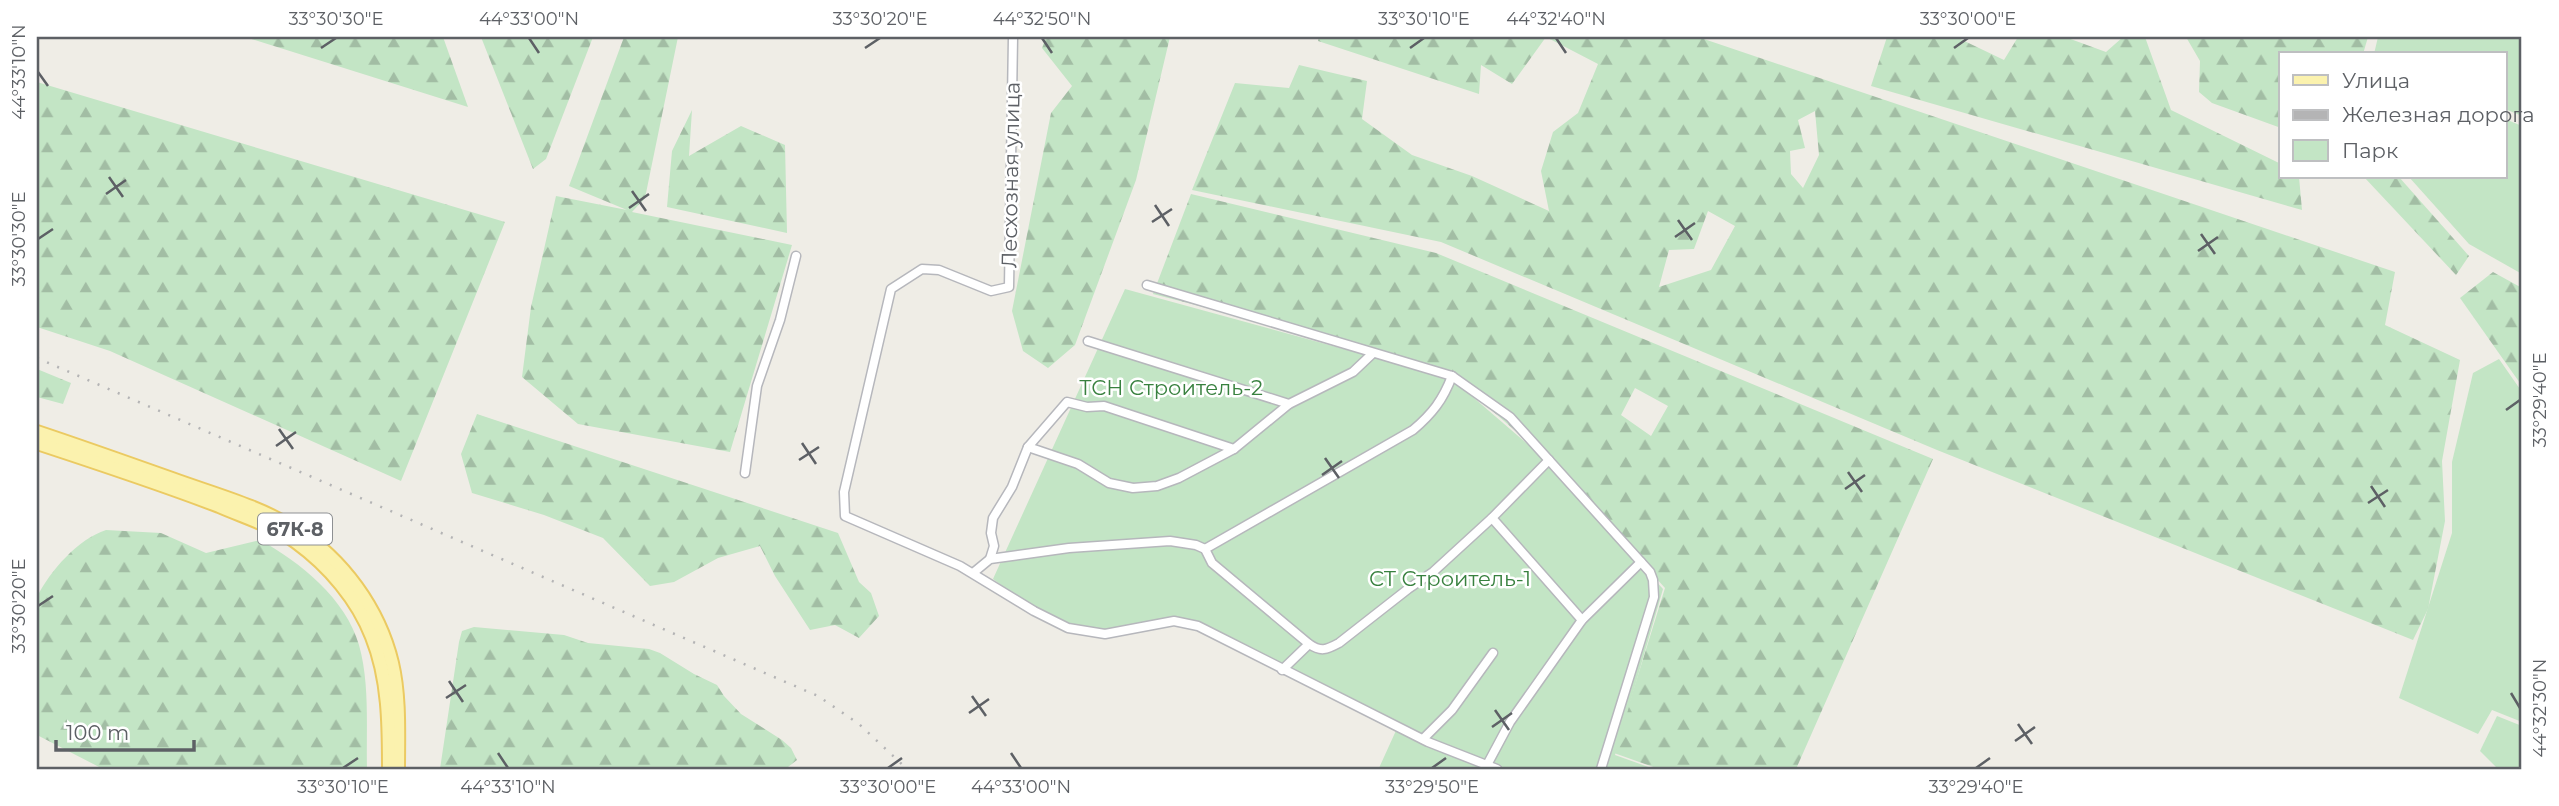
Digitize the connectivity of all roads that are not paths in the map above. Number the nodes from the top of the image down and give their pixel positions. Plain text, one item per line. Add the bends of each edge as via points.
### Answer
1 (1013, 37) edge
2 (796, 256) dead end
3 (1147, 285) dead end
4 (1088, 341) dead end
5 (1373, 354) junction
6 (1451, 376) junction
7 (1289, 404) junction
8 (37, 432) edge
9 (37, 443) edge
10 (1028, 447) junction
11 (1234, 449) junction
12 (1549, 460) junction
13 (745, 473) dead end
14 (1492, 518) junction
15 (1205, 549) junction
16 (990, 559) junction
17 (1641, 562) junction
18 (973, 573) junction
19 (1582, 620) junction
20 (1309, 644) junction
21 (1493, 653) dead end
22 (1282, 670) junction
23 (1423, 739) junction
24 (1487, 765) junction
25 (389, 769) edge
26 (398, 769) edge
27 (1497, 769) edge
28 (1601, 769) edge

1 - 18 street, Лесхозная улица via 1009,287 991,291 940,270 922,269 891,289 844,492 845,516
2 - 13 street via 757,386
3 - 5 street
4 - 7 street
5 - 6 street
5 - 7 street via 1353,372
6 - 12 street via 1510,418
6 - 15 street via 1444,397 1413,430
7 - 11 street
8 - 26 main road, 67К-8 via 257,511 295,529 332,558 369,607 390,657
9 - 25 main road, 67К-8 via 254,520 295,541 327,568 348,593 373,637 387,705
10 - 11 street via 1078,464 1109,483 1133,488 1179,478
10 - 11 street via 1067,402 1104,406
10 - 16 street via 993,518
12 - 14 street
12 - 17 street
14 - 19 street
14 - 20 street via 1433,572 1339,643 1319,650
15 - 16 street via 1170,541
15 - 20 street via 1212,563
16 - 18 street
17 - 19 street
17 - 28 street via 1653,580 1654,597
18 - 22 street via 1068,628 1105,634 1174,621 1187,623
19 - 24 street via 1510,722
20 - 22 street
21 - 23 street via 1452,710
22 - 23 street
23 - 24 street
24 - 27 street

